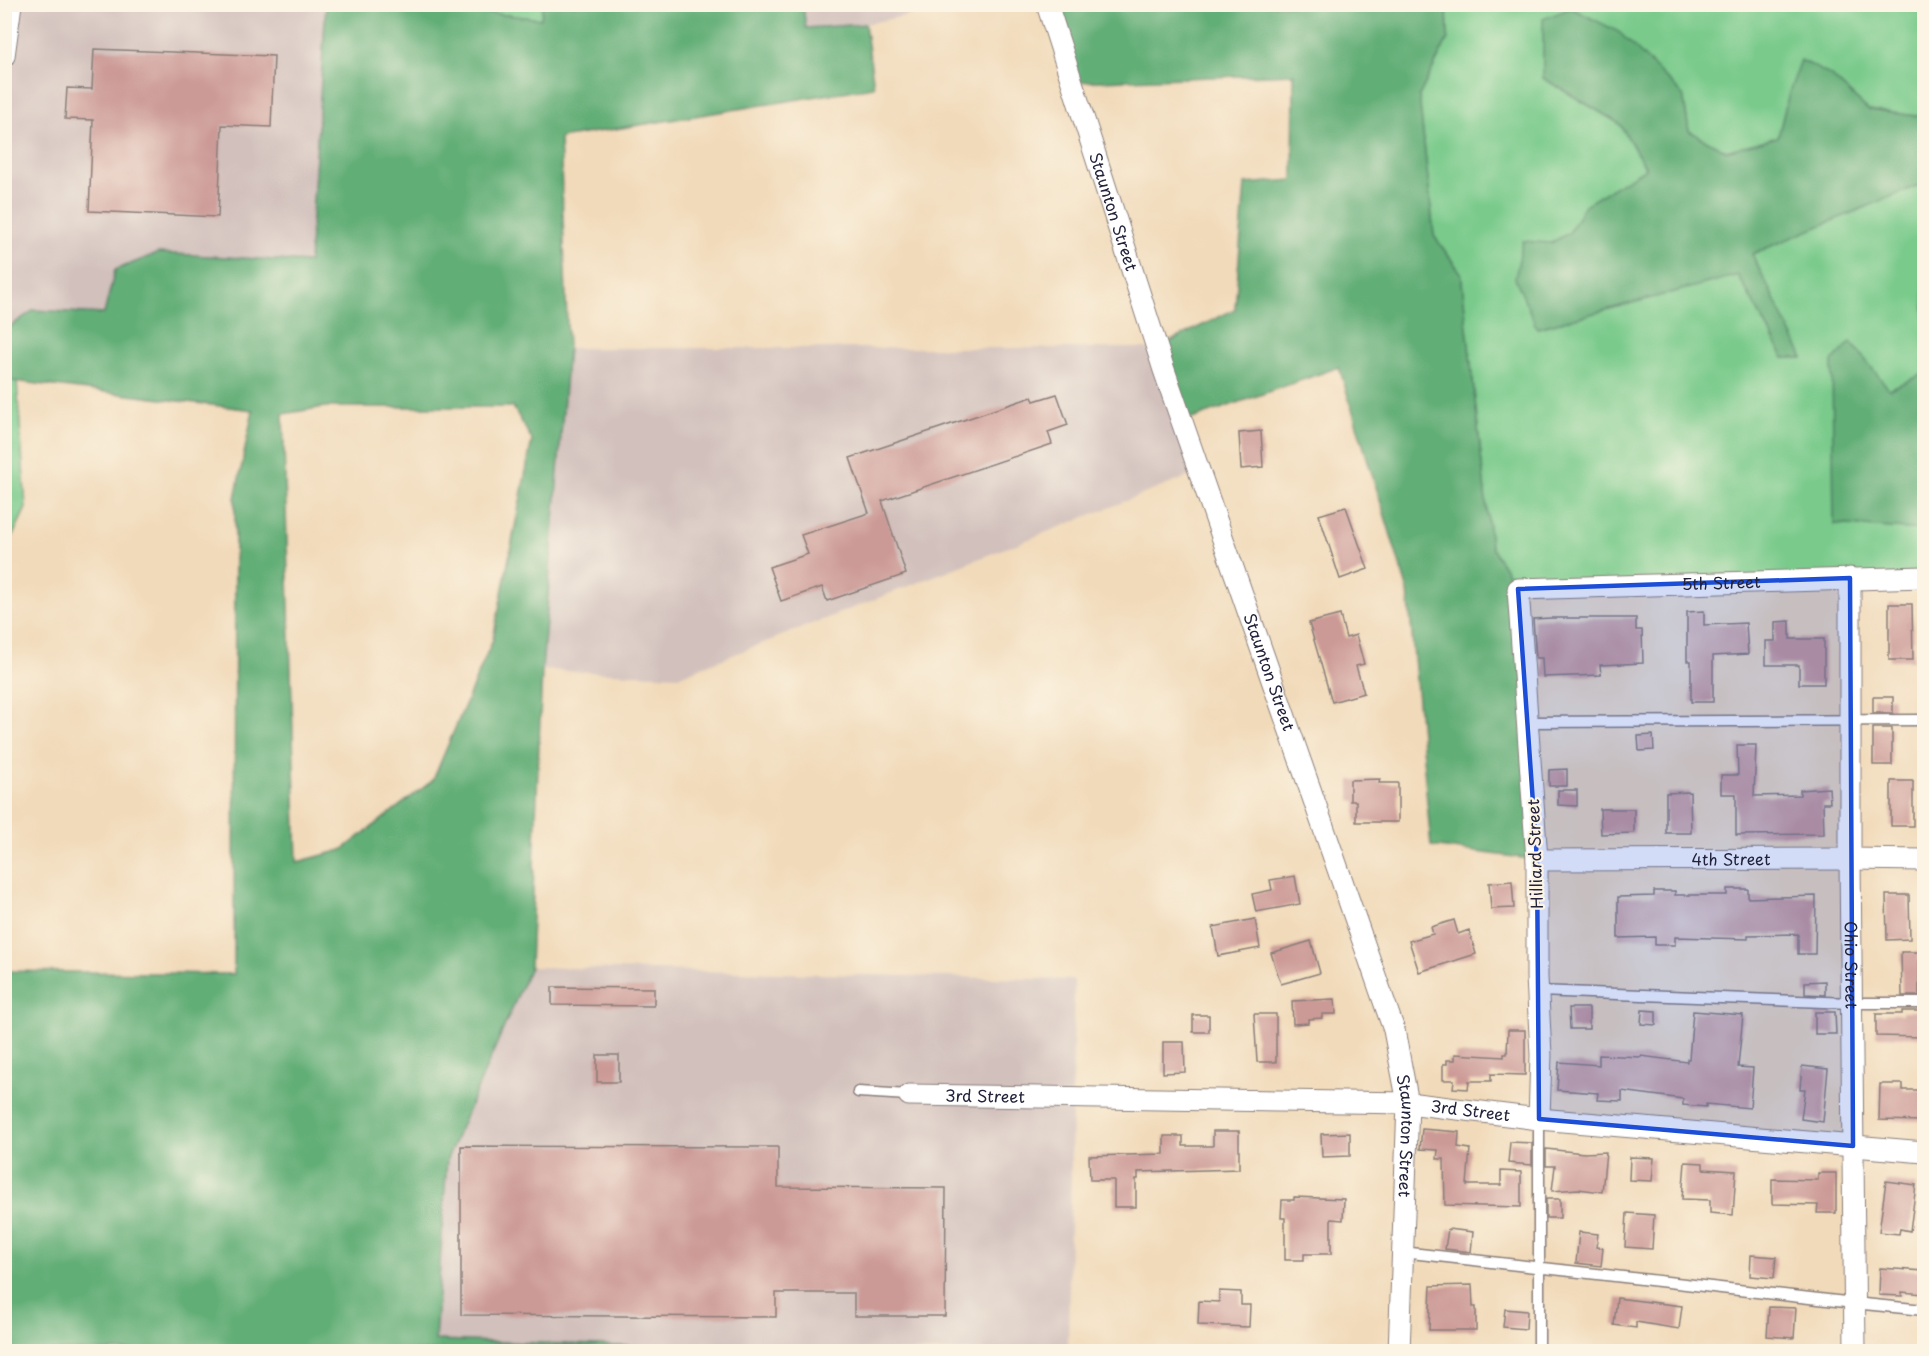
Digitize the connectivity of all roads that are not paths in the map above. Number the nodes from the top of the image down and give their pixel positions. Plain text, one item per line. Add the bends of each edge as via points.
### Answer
1 (11, 4) edge
2 (1047, 4) edge
3 (4, 56) edge
4 (1924, 577) edge
5 (1850, 578) junction
6 (1518, 589) joint
7 (1850, 720) junction
8 (1924, 720) edge
9 (1527, 722) junction
10 (1850, 859) junction
11 (1537, 860) junction
12 (1924, 860) edge
13 (1538, 992) junction
14 (1851, 1003) junction
15 (1924, 1003) edge
16 (858, 1092) dead end
17 (909, 1095) joint
18 (1408, 1103) junction
19 (1539, 1119) junction
20 (1853, 1146) junction
21 (1924, 1152) edge
22 (1402, 1252) junction
23 (1540, 1268) junction
24 (1854, 1303) junction
25 (1924, 1310) edge
26 (1399, 1352) edge
27 (1539, 1352) edge
28 (1855, 1352) edge

1 - 3 street
2 - 18 street, Staunton Street via 1164,370 1394,1030
4 - 5 street, 5th Street
5 - 6 street, 5th Street
5 - 7 street, Ohio Street
6 - 9 street, Hilliard Street
7 - 8 lane
7 - 9 lane
7 - 10 street, Ohio Street
9 - 11 street, Hilliard Street
10 - 11 street, 4th Street
10 - 12 street, 4th Street
10 - 14 street, Ohio Street
11 - 13 street, Hilliard Street
13 - 14 lane
13 - 19 street, Hilliard Street
14 - 15 lane
14 - 20 street, Ohio Street
16 - 17 lane
17 - 18 street, 3rd Street
18 - 19 street, 3rd Street
18 - 22 street, Staunton Street
19 - 20 street, 3rd Street
19 - 23 lane
20 - 21 street, 3rd Street
20 - 24 street, Ohio Street
22 - 23 lane
22 - 26 street, Staunton Street
23 - 24 lane
23 - 27 lane
24 - 25 lane
24 - 28 street, Ohio Street

